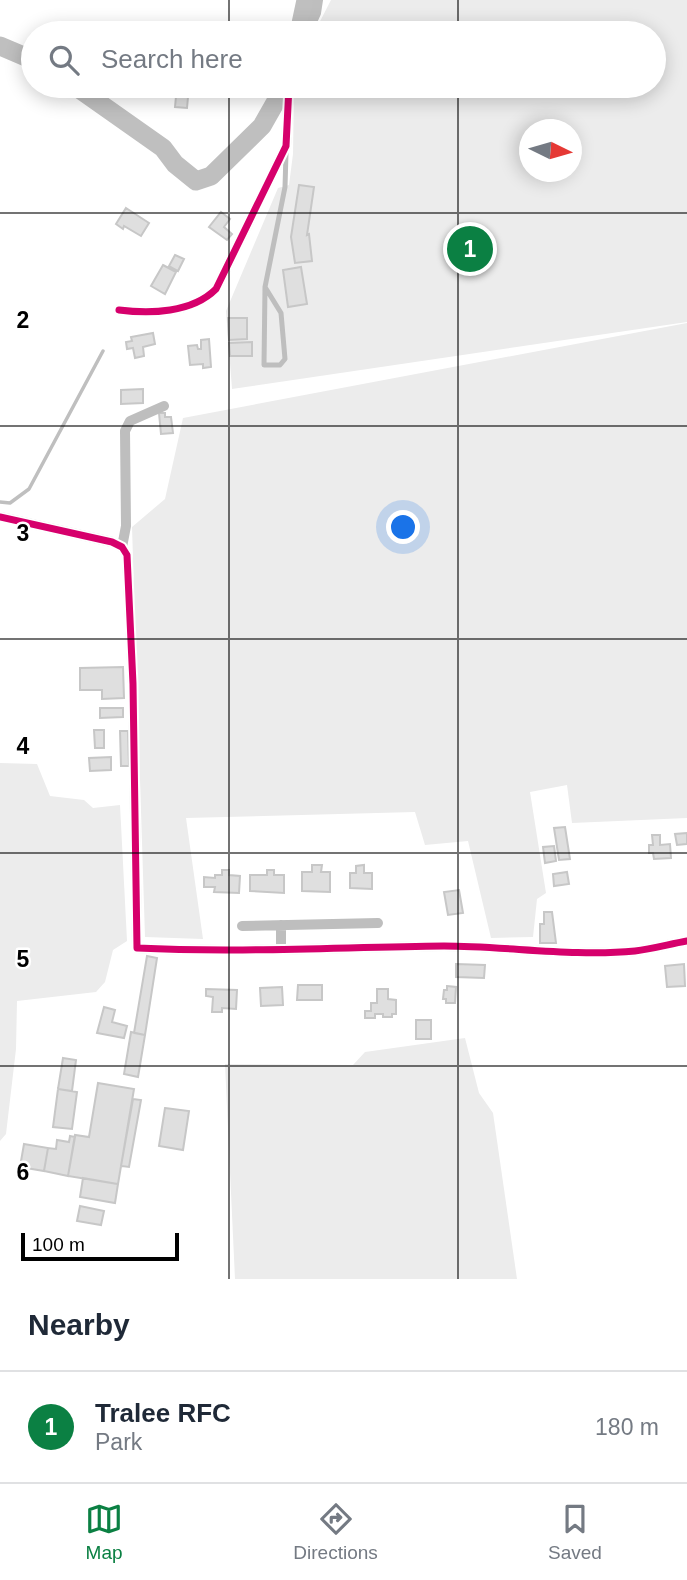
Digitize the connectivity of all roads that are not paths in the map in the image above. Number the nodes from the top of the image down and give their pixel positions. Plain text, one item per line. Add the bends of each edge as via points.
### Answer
1 (318, 0) edge
2 (312, 21) edge
3 (288, 98) edge
4 (286, 146) junction
5 (265, 287) junction
6 (119, 310) dead end
7 (164, 406) dead end
8 (0, 517) edge
9 (121, 547) junction
10 (378, 923) dead end
11 (281, 925) junction
12 (242, 926) dead end
13 (687, 941) edge
14 (281, 950) junction

1 - 2 street
3 - 4 street
4 - 5 lane via 285,187
4 - 6 street via 216,289 206,299 144,313
5 - 5 lane via 264,365 280,365 285,359 281,313
7 - 9 street via 130,421 125,431 126,526
8 - 9 street
9 - 14 street via 127,555 133,684 137,948
10 - 11 street
11 - 12 street
11 - 14 street
13 - 14 street via 637,951 594,953 465,946

